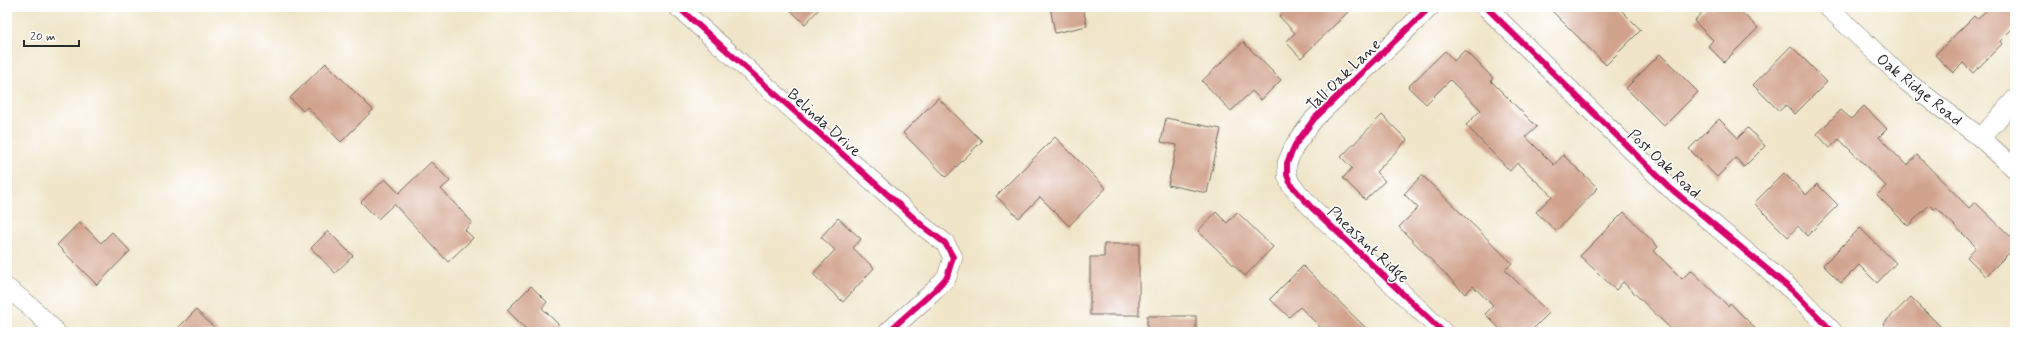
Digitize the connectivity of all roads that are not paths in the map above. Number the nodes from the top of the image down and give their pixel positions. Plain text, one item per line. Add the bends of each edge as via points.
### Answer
1 (678, 7) edge
2 (1430, 7) edge
3 (1486, 7) edge
4 (1828, 7) edge
5 (2015, 99) edge
6 (1980, 138) junction
7 (1287, 169) joint
8 (2015, 169) edge
9 (7, 288) edge
10 (56, 332) edge
11 (888, 332) edge
12 (1443, 332) edge
13 (1833, 332) edge

1 - 11 street, Belinda Drive via 925,228 945,243 953,257 946,277
2 - 7 street, Tall Oak Lane via 1314,119 1295,145
3 - 13 street, Post Oak Road via 1669,187 1793,291
4 - 6 street, Oak Ridge Road via 1907,82
5 - 6 street
6 - 8 street, Oak Ridge Road
7 - 12 street, Pheasant Ridge via 1291,185 1311,207
9 - 10 street

